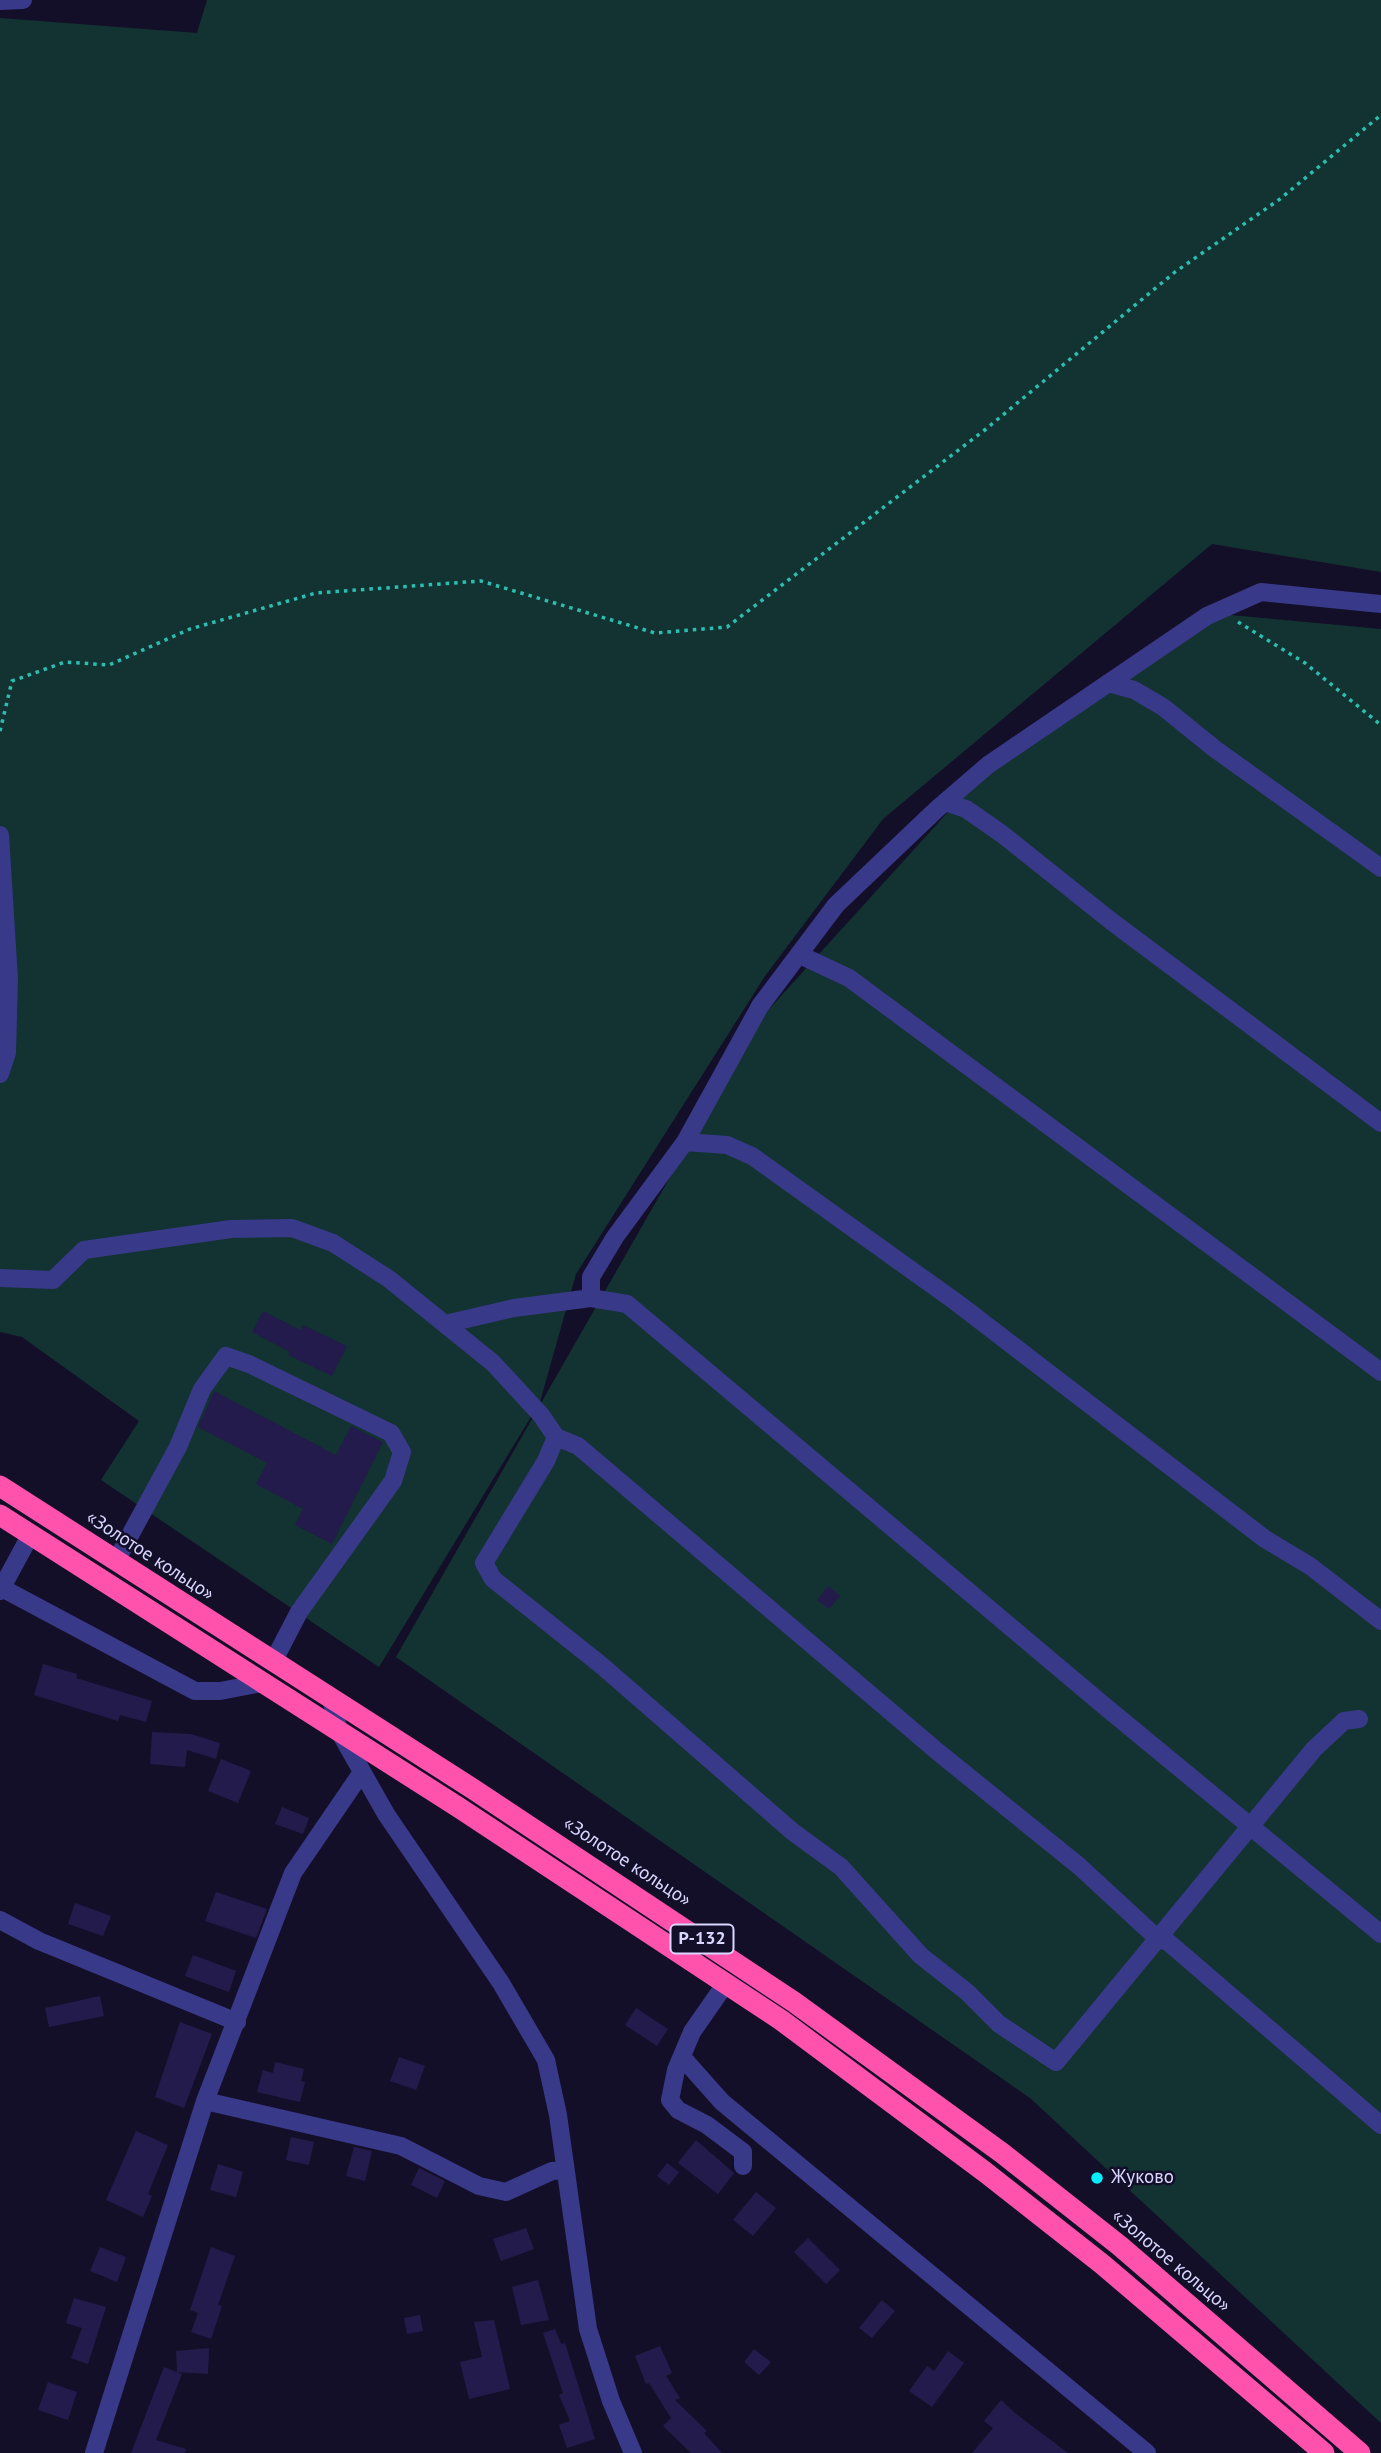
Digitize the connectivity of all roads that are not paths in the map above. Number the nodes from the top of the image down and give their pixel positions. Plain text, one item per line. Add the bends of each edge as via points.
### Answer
1 (23, 0) edge
2 (0, 1) edge
3 (1381, 604) edge
4 (1108, 683) junction
5 (945, 803) junction
6 (0, 835) edge
7 (1381, 868) edge
8 (800, 955) junction
9 (0, 1074) edge
10 (1381, 1123) edge
11 (685, 1142) junction
12 (0, 1278) edge
13 (591, 1298) junction
14 (445, 1324) junction
15 (1381, 1372) edge
16 (556, 1437) junction
17 (0, 1486) edge
18 (0, 1515) edge
19 (31, 1534) junction
20 (116, 1561) junction
21 (1, 1588) edge
22 (1381, 1620) edge
23 (272, 1662) junction
24 (262, 1683) junction
25 (331, 1699) junction
26 (1359, 1719) dead end
27 (339, 1731) junction
28 (362, 1772) junction
29 (1252, 1828) junction
30 (0, 1920) edge
31 (1381, 1934) edge
32 (1157, 1938) junction
33 (726, 1983) junction
34 (237, 2022) junction
35 (682, 2057) junction
36 (205, 2101) junction
37 (1381, 2125) edge
38 (743, 2166) dead end
39 (564, 2170) junction
40 (1315, 2450) edge
41 (94, 2453) edge
42 (633, 2453) edge
43 (1147, 2453) edge
44 (1360, 2453) edge

1 - 2 street
3 - 4 street via 1261,592 1213,613
4 - 5 street via 988,765
4 - 7 street via 1134,690 1163,707
5 - 8 street via 836,905
5 - 10 street via 966,809 1002,834
6 - 9 street via 9,979 6,1053
8 - 11 street via 760,1006
8 - 15 street via 849,978
11 - 13 street via 615,1237 591,1277
11 - 22 street via 727,1145 752,1156 956,1301 1265,1539 1310,1566
12 - 14 street via 53,1280 84,1250 231,1229 292,1228 333,1243 389,1279
13 - 14 street via 514,1308
13 - 29 street via 627,1304 666,1334
14 - 16 street via 493,1363
16 - 32 street via 578,1446 1079,1866
16 - 32 street via 484,1563 493,1579 601,1665 793,1832 841,1867 921,1956 999,2024 1056,2062
17 - 20 highway, «Золотое кольцо» / Р-132
18 - 19 highway, Р-132
19 - 21 street
19 - 24 highway, Р-132
20 - 23 highway, «Золотое кольцо» / Р-132
20 - 23 street via 178,1447 202,1389 226,1356 391,1433 401,1452 393,1481 299,1612
21 - 24 street via 195,1691
23 - 25 highway, «Золотое кольцо» / Р-132
24 - 27 highway, Р-132
25 - 27 street
25 - 44 highway, «Золотое кольцо» / Р-132 via 739,1963 1002,2153 1120,2246
26 - 29 street via 1344,1721 1314,1749
27 - 28 street
27 - 33 highway, Р-132
28 - 34 street via 293,1873
28 - 39 street via 501,1983 546,2060
29 - 31 street
29 - 32 street
30 - 34 street via 39,1941
32 - 37 street via 1168,1942
33 - 35 street via 692,2032
33 - 40 highway, Р-132 via 985,2172 1102,2264
34 - 36 street
35 - 38 street via 670,2100 678,2110 743,2152
35 - 43 street via 722,2102
36 - 39 street via 401,2146 479,2186 506,2192
36 - 41 street
39 - 42 street via 588,2329

